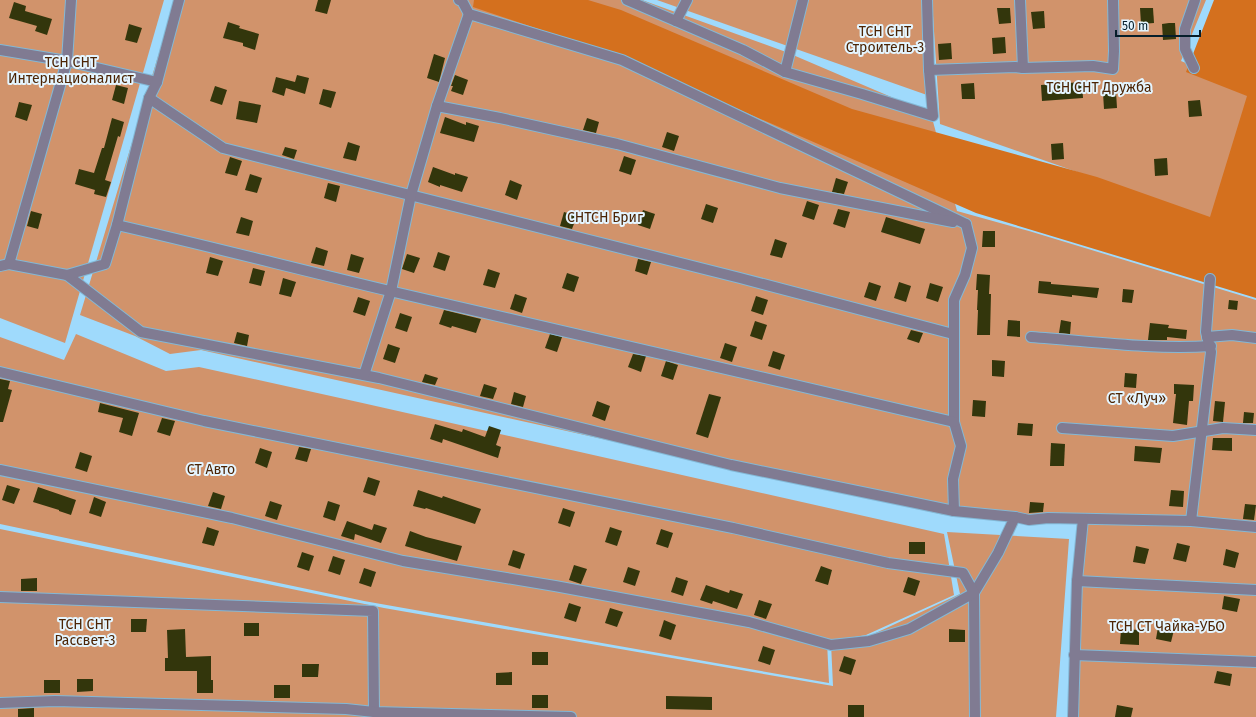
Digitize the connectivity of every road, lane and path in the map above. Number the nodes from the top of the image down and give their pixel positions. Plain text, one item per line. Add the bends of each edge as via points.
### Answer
1 (71, 0) edge
2 (178, 0) edge
3 (461, 0) edge
4 (626, 0) edge
5 (687, 0) edge
6 (803, 0) edge
7 (927, 0) edge
8 (1020, 0) edge
9 (1113, 0) edge
10 (1195, 0) edge
11 (470, 14) junction
12 (676, 21) junction
13 (0, 50) edge
14 (67, 61) junction
15 (1023, 68) junction
16 (1194, 68) dead end
17 (929, 70) junction
18 (785, 72) junction
19 (157, 82) junction
20 (149, 98) junction
21 (438, 106) junction
22 (411, 195) junction
23 (966, 224) junction
24 (116, 225) junction
25 (4, 265) edge
26 (67, 276) junction
27 (1210, 279) dead end
28 (391, 291) junction
29 (954, 334) junction
30 (1031, 337) dead end
31 (1256, 338) edge
32 (1209, 342) junction
33 (0, 372) edge
34 (364, 375) junction
35 (954, 422) junction
36 (1062, 428) dead end
37 (1256, 430) edge
38 (1202, 431) junction
39 (0, 470) edge
40 (954, 511) junction
41 (1015, 517) junction
42 (1083, 519) junction
43 (1191, 521) junction
44 (1256, 527) edge
45 (1077, 581) junction
46 (1256, 590) edge
47 (974, 593) junction
48 (0, 597) edge
49 (1074, 656) junction
50 (1256, 662) edge
51 (0, 703) edge
52 (374, 712) junction
53 (571, 717) edge
54 (975, 717) edge
55 (1073, 717) edge

1 - 14 street
2 - 19 street
3 - 11 street
4 - 12 street
5 - 12 street
6 - 18 street
7 - 17 street
8 - 15 street
9 - 15 street via 1113,69 1093,66
10 - 16 street via 1185,29 1185,49
11 - 21 street
11 - 23 street via 622,60
12 - 18 street via 743,50
13 - 14 street
14 - 19 street
14 - 25 street
15 - 17 street
17 - 18 street via 933,116
19 - 20 street
20 - 22 street via 223,148
20 - 24 street
21 - 22 street
21 - 23 street via 617,144 780,188
22 - 28 street
22 - 29 street
23 - 29 street via 972,248 965,275 954,300
24 - 26 street via 105,264
24 - 28 street
25 - 26 street
26 - 34 street via 141,332
27 - 32 street via 1206,332
28 - 34 street
28 - 35 street
29 - 35 street
30 - 32 street via 1191,348
31 - 32 street via 1232,335
32 - 38 street via 1211,352
33 - 47 street via 204,421 733,528 888,563 963,573
34 - 40 street via 731,465
35 - 40 street via 961,446 953,479
36 - 38 street via 1173,436
37 - 38 street via 1223,428
38 - 43 street
39 - 47 street via 232,518 403,562 556,586 749,622 832,645 869,641 909,629
40 - 41 street
41 - 42 street via 1029,520
41 - 47 street via 998,554
42 - 43 street
42 - 45 street
43 - 44 street
45 - 46 street
45 - 49 street
47 - 54 street
48 - 52 street via 373,611
49 - 50 street
49 - 55 street
51 - 52 street via 63,701 346,709
52 - 53 street

